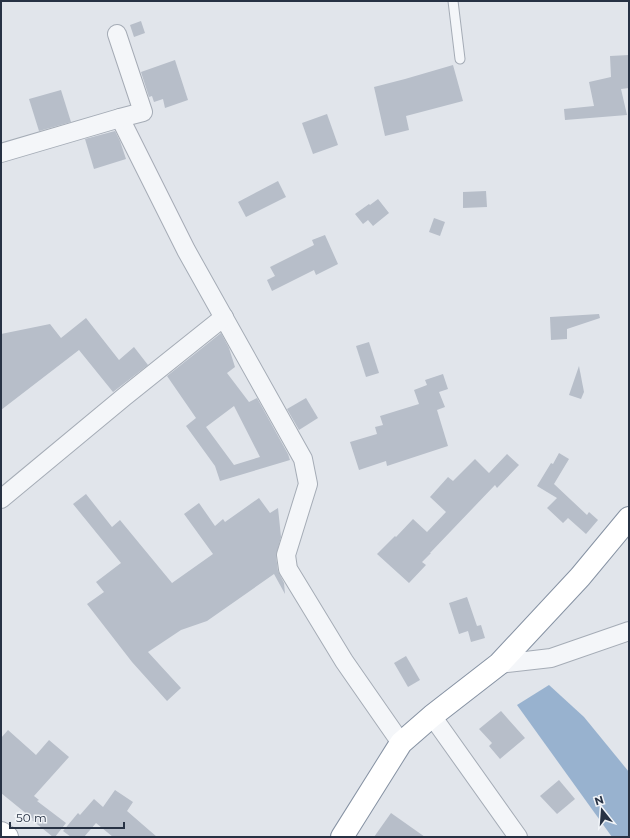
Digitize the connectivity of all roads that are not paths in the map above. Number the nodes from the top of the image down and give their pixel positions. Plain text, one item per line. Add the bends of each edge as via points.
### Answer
1 (453, 1) edge
2 (117, 34) dead end
3 (460, 59) dead end
4 (120, 118) junction
5 (1, 153) edge
6 (224, 317) junction
7 (1, 499) edge
8 (629, 518) edge
9 (629, 631) edge
10 (499, 664) junction
11 (432, 716) junction
12 (401, 743) junction
13 (1, 833) edge
14 (7, 837) edge
15 (342, 837) edge
16 (518, 837) edge

1 - 3 lane
2 - 4 street via 142,112
4 - 5 street
4 - 6 street via 186,250
6 - 7 street
6 - 12 street via 303,459 308,484 286,554 288,569 344,661
8 - 10 main road via 580,577
9 - 10 street via 551,658
10 - 11 main road
11 - 12 main road
11 - 16 street
12 - 15 main road
13 - 14 main road

